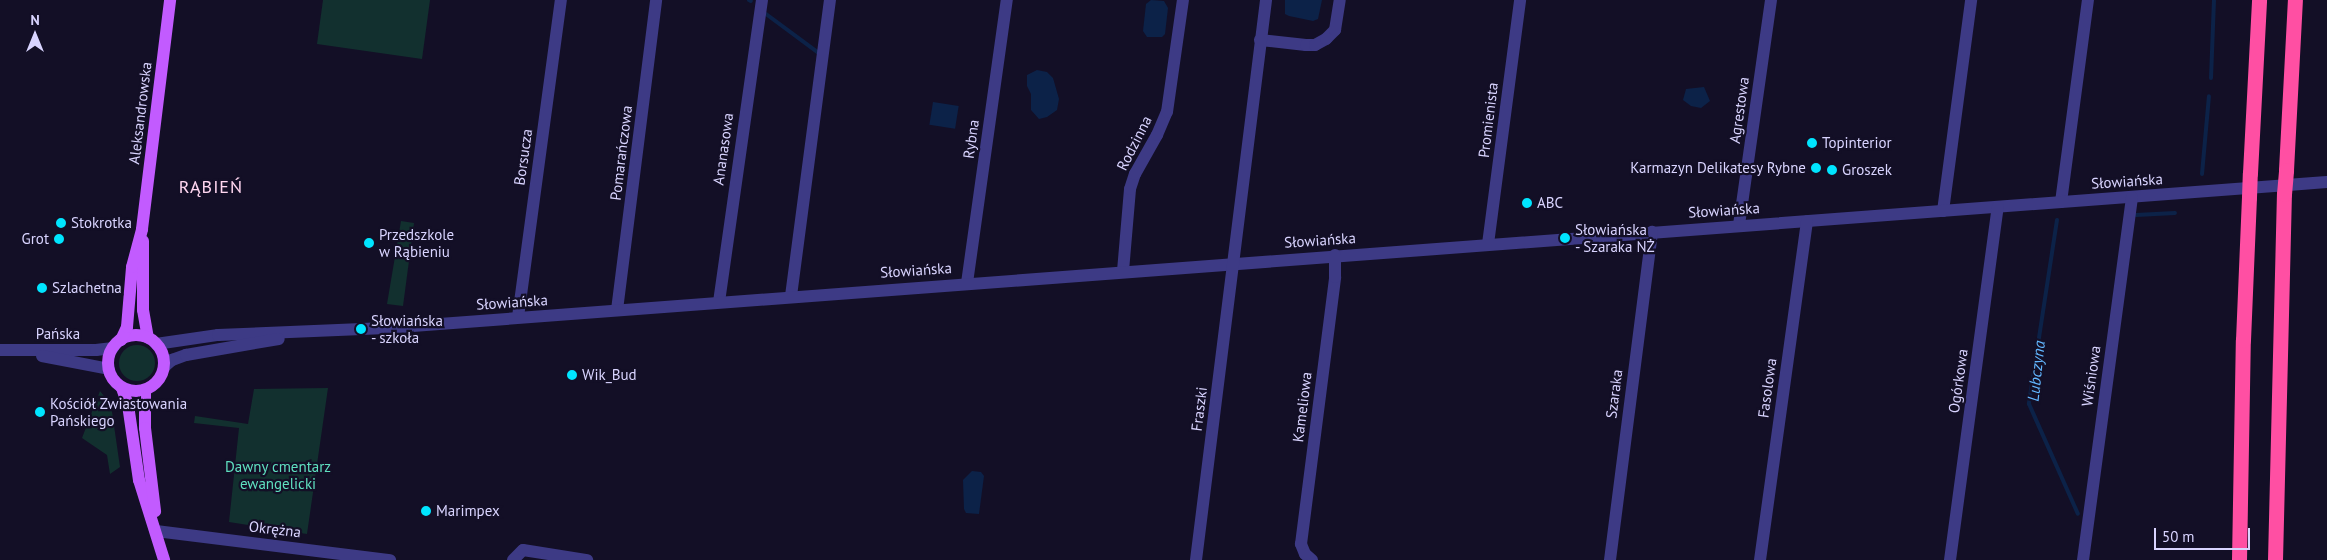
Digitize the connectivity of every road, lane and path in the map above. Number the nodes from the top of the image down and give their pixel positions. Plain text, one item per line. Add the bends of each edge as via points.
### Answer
1 (170, 0) edge
2 (560, 0) edge
3 (656, 0) edge
4 (762, 0) edge
5 (830, 0) edge
6 (1007, 0) edge
7 (1182, 0) edge
8 (1266, 0) edge
9 (1340, 0) edge
10 (1520, 0) edge
11 (1771, 0) edge
12 (1971, 0) edge
13 (2088, 0) edge
14 (2259, 0) edge
15 (2295, 0) edge
16 (1260, 40) junction
17 (2327, 182) edge
18 (2132, 197) junction
19 (2061, 202) junction
20 (1998, 206) junction
21 (1942, 211) junction
22 (1807, 220) junction
23 (1739, 225) junction
24 (142, 229) junction
25 (1652, 232) junction
26 (1488, 244) junction
27 (1335, 255) junction
28 (1233, 263) junction
29 (1123, 271) junction
30 (967, 283) junction
31 (791, 296) junction
32 (719, 302) junction
33 (617, 310) junction
34 (518, 318) junction
35 (315, 332) junction
36 (152, 341) junction
37 (117, 344) junction
38 (2, 350) edge
39 (164, 367) junction
40 (109, 369) junction
41 (122, 388) junction
42 (145, 390) junction
43 (156, 530) junction
44 (164, 560) edge
45 (390, 560) edge
46 (513, 560) edge
47 (587, 560) edge
48 (1196, 560) edge
49 (1312, 560) edge
50 (1610, 560) edge
51 (1760, 560) edge
52 (1950, 560) edge
53 (2083, 560) edge
54 (2239, 560) edge
55 (2276, 560) edge

1 - 24 main road, Aleksandrowska
2 - 34 street, Borsucza
3 - 33 street, Pomarańczowa
4 - 32 street, Ananasowa
5 - 31 street
6 - 30 street, Rybna
7 - 29 street, Rodzinna via 1167,112 1130,189
8 - 16 street, Fraszki
9 - 16 street via 1335,30 1326,40 1314,45
10 - 26 street, Promienista
11 - 23 street, Agrestowa
12 - 21 street
13 - 19 street
14 - 54 highway, bridge via 2243,340
15 - 55 highway, bridge via 2284,194
16 - 28 street, Fraszki
17 - 18 street, Słowiańska
18 - 19 street, Słowiańska
18 - 53 street, Wiśniowa
19 - 20 street, Słowiańska
20 - 21 street, Słowiańska
20 - 52 street, Ogórkowa
21 - 22 street, Słowiańska
22 - 23 street, Słowiańska
22 - 51 street, Fasolowa
23 - 25 street, Słowiańska
24 - 36 main road, Aleksandrowska via 143,310
24 - 37 main road, Aleksandrowska via 132,267 127,327
25 - 26 street, Słowiańska
25 - 50 street, Szaraka
26 - 27 street, Słowiańska
27 - 28 street, Słowiańska
27 - 49 street, Kameliowa via 1301,544
28 - 29 street, Słowiańska
28 - 48 street, Fraszki
29 - 30 street, Słowiańska
30 - 31 street, Słowiańska
31 - 32 street, Słowiańska
32 - 33 street, Słowiańska
33 - 34 street, Słowiańska
34 - 35 street, Słowiańska
35 - 36 street, Słowiańska
35 - 39 street, Słowiańska via 186,355
36 - 37 main road via 132,336
36 - 39 main road via 162,352
37 - 38 street, Pańska via 96,350
37 - 40 main road via 109,358
38 - 40 street, Pańska
39 - 42 main road via 156,383
40 - 41 main road
41 - 42 main road
41 - 43 main road via 128,405 139,480
42 - 43 main road via 145,428
43 - 44 main road
43 - 45 street, Okrężna
46 - 47 street via 523,550

